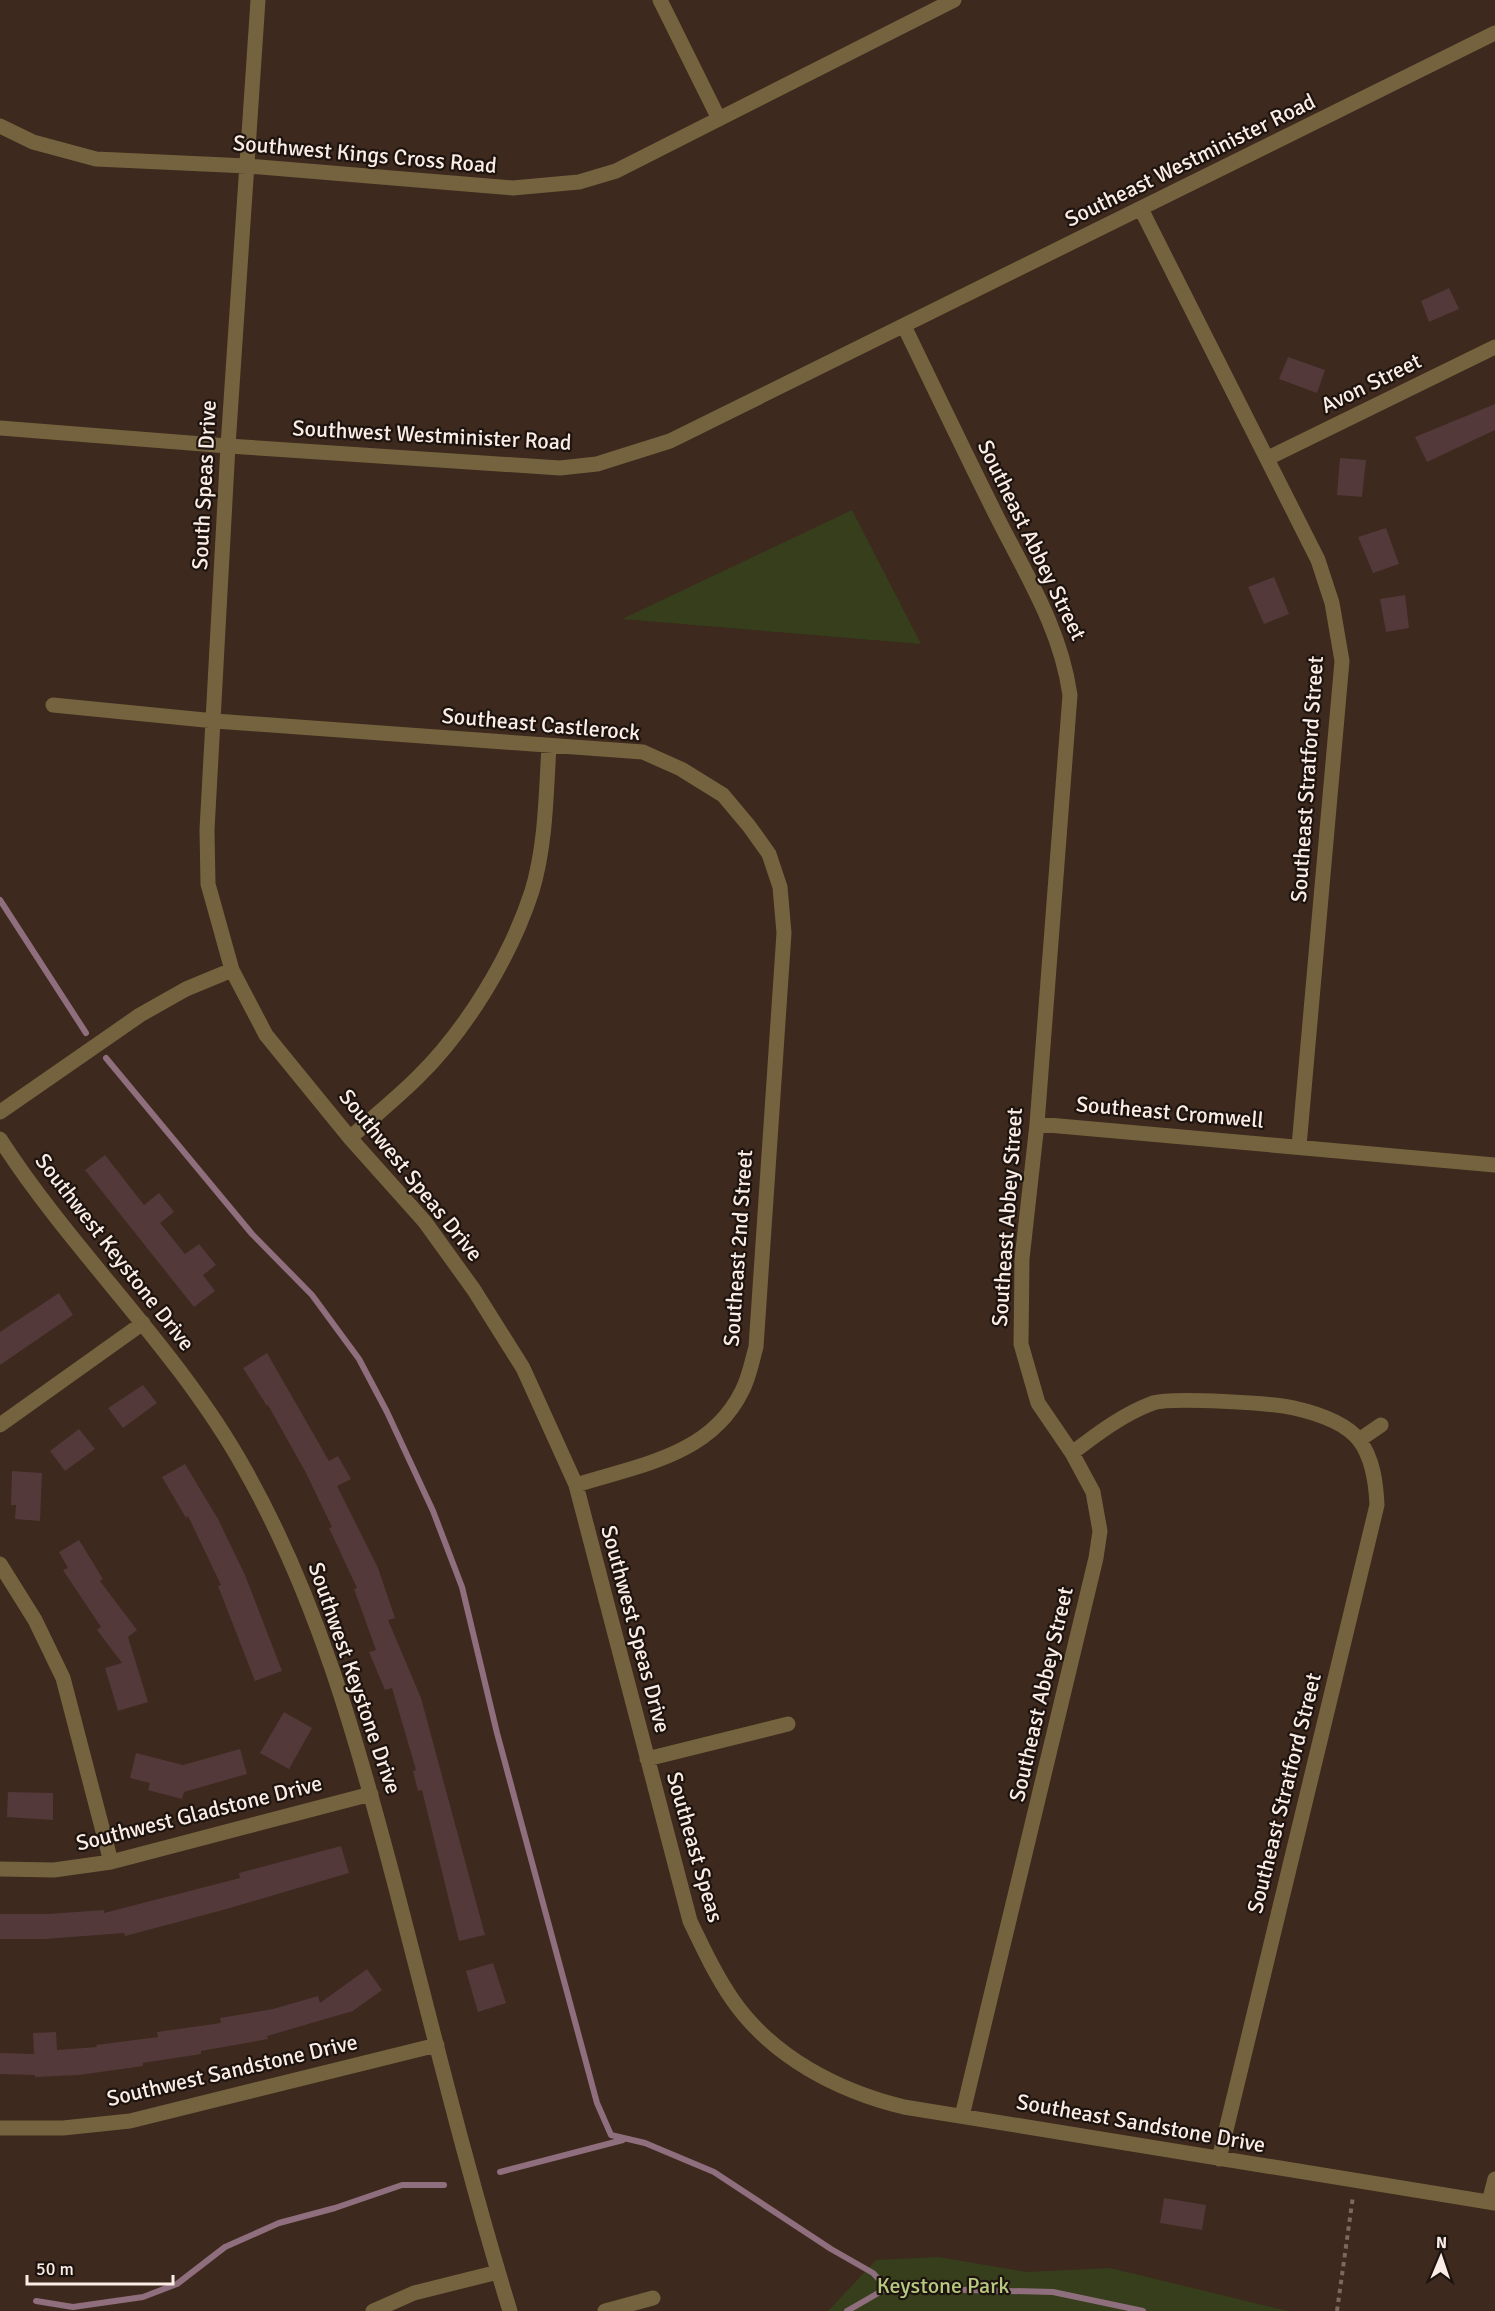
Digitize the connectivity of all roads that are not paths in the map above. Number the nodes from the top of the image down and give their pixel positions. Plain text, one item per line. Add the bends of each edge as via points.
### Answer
1 (258, 0) edge
2 (660, 0) edge
3 (954, 0) edge
4 (1495, 33) edge
5 (718, 117) junction
6 (0, 126) edge
7 (247, 166) junction
8 (1141, 209) junction
9 (904, 326) junction
10 (1495, 347) edge
11 (0, 428) edge
12 (228, 446) junction
13 (1268, 458) junction
14 (53, 705) dead end
15 (215, 721) junction
16 (549, 746) junction
17 (782, 909) joint
18 (232, 970) junction
19 (0, 1112) edge
20 (1037, 1124) junction
21 (350, 1138) junction
22 (0, 1139) edge
23 (1299, 1146) junction
24 (1495, 1165) edge
25 (143, 1323) junction
26 (0, 1425) edge
27 (1381, 1425) dead end
28 (1359, 1440) junction
29 (1072, 1453) junction
30 (576, 1485) junction
31 (0, 1564) edge
32 (788, 1724) dead end
33 (647, 1759) junction
34 (371, 1794) junction
35 (111, 1862) junction
36 (0, 1869) edge
37 (438, 2045) junction
38 (791, 2057) joint
39 (962, 2116) junction
40 (0, 2128) edge
41 (1219, 2159) junction
42 (1495, 2179) edge
43 (1492, 2203) edge
44 (498, 2272) junction
45 (653, 2298) dead end
46 (373, 2311) edge
47 (510, 2311) edge
48 (605, 2311) edge

1 - 7 street, South Speas Drive
2 - 5 street
3 - 5 street, Southwest Kings Cross Road
4 - 8 street, Southeast Westminister Road
5 - 7 street, Southwest Kings Cross Road via 616,171 568,183 513,188
6 - 7 street, Southwest Kings Cross Road via 33,142 96,159
7 - 12 street, South Speas Drive
8 - 9 street, Southeast Westminister Road
8 - 13 street, Southeast Stratford Street
9 - 12 street, Southwest Westminister Road via 670,441 597,464 560,468
9 - 20 street, Southeast Abbey Street via 1044,607 1067,669 1070,695
10 - 13 street, Avon Street
11 - 12 street, Southwest Westminister Road
12 - 15 street, South Speas Drive
13 - 23 street, Southeast Stratford Street via 1318,560 1332,603 1342,661
14 - 15 street, Southeast Castlerock
15 - 16 street, Southeast Castlerock
15 - 18 street, South Speas Drive via 207,830 208,884
16 - 17 street, Southeast Castlerock via 643,752 681,769 723,795 769,854 780,887
16 - 21 street via 543,830 532,890 505,953 450,1042 419,1076
17 - 30 street, Southeast 2nd Street via 784,933 756,1347 743,1390 719,1426 686,1449
18 - 19 street via 186,989 140,1015
18 - 21 street, Southwest Speas Drive via 266,1035
20 - 23 street, Southeast Cromwell
20 - 29 street, Southeast Abbey Street via 1022,1259 1021,1344 1038,1403
21 - 30 street, Southwest Speas Drive via 426,1222 474,1290 523,1368
22 - 25 street, Southwest Keystone Drive via 28,1183
23 - 24 street, Southeast Cromwell
25 - 26 street
25 - 34 street, Southwest Keystone Drive via 193,1387 244,1467 297,1571 342,1695
27 - 28 street
28 - 29 street via 1336,1422 1293,1408 1193,1401 1155,1403 1115,1421
28 - 41 street, Southeast Stratford Street via 1375,1477 1377,1505
29 - 39 street, Southeast Abbey Street via 1093,1492 1100,1531 1096,1558
30 - 33 street, Southwest Speas Drive
31 - 35 street via 35,1620 63,1678
32 - 33 street
33 - 38 street, Southeast Speas via 690,1921 712,1967 733,2001
34 - 35 street, Southwest Gladstone Drive
34 - 37 street, Southwest Keystone Drive
35 - 36 street, Southwest Gladstone Drive via 54,1870
37 - 40 street, Southwest Sandstone Drive via 130,2121 63,2128
37 - 44 street, Southwest Keystone Drive
38 - 39 street, Southeast Sandstone Drive via 865,2098
39 - 41 street, Southeast Sandstone Drive
41 - 43 street, Southeast Sandstone Drive
42 - 43 street
44 - 46 street via 414,2293
44 - 47 street, Southwest Keystone Drive
45 - 48 street

